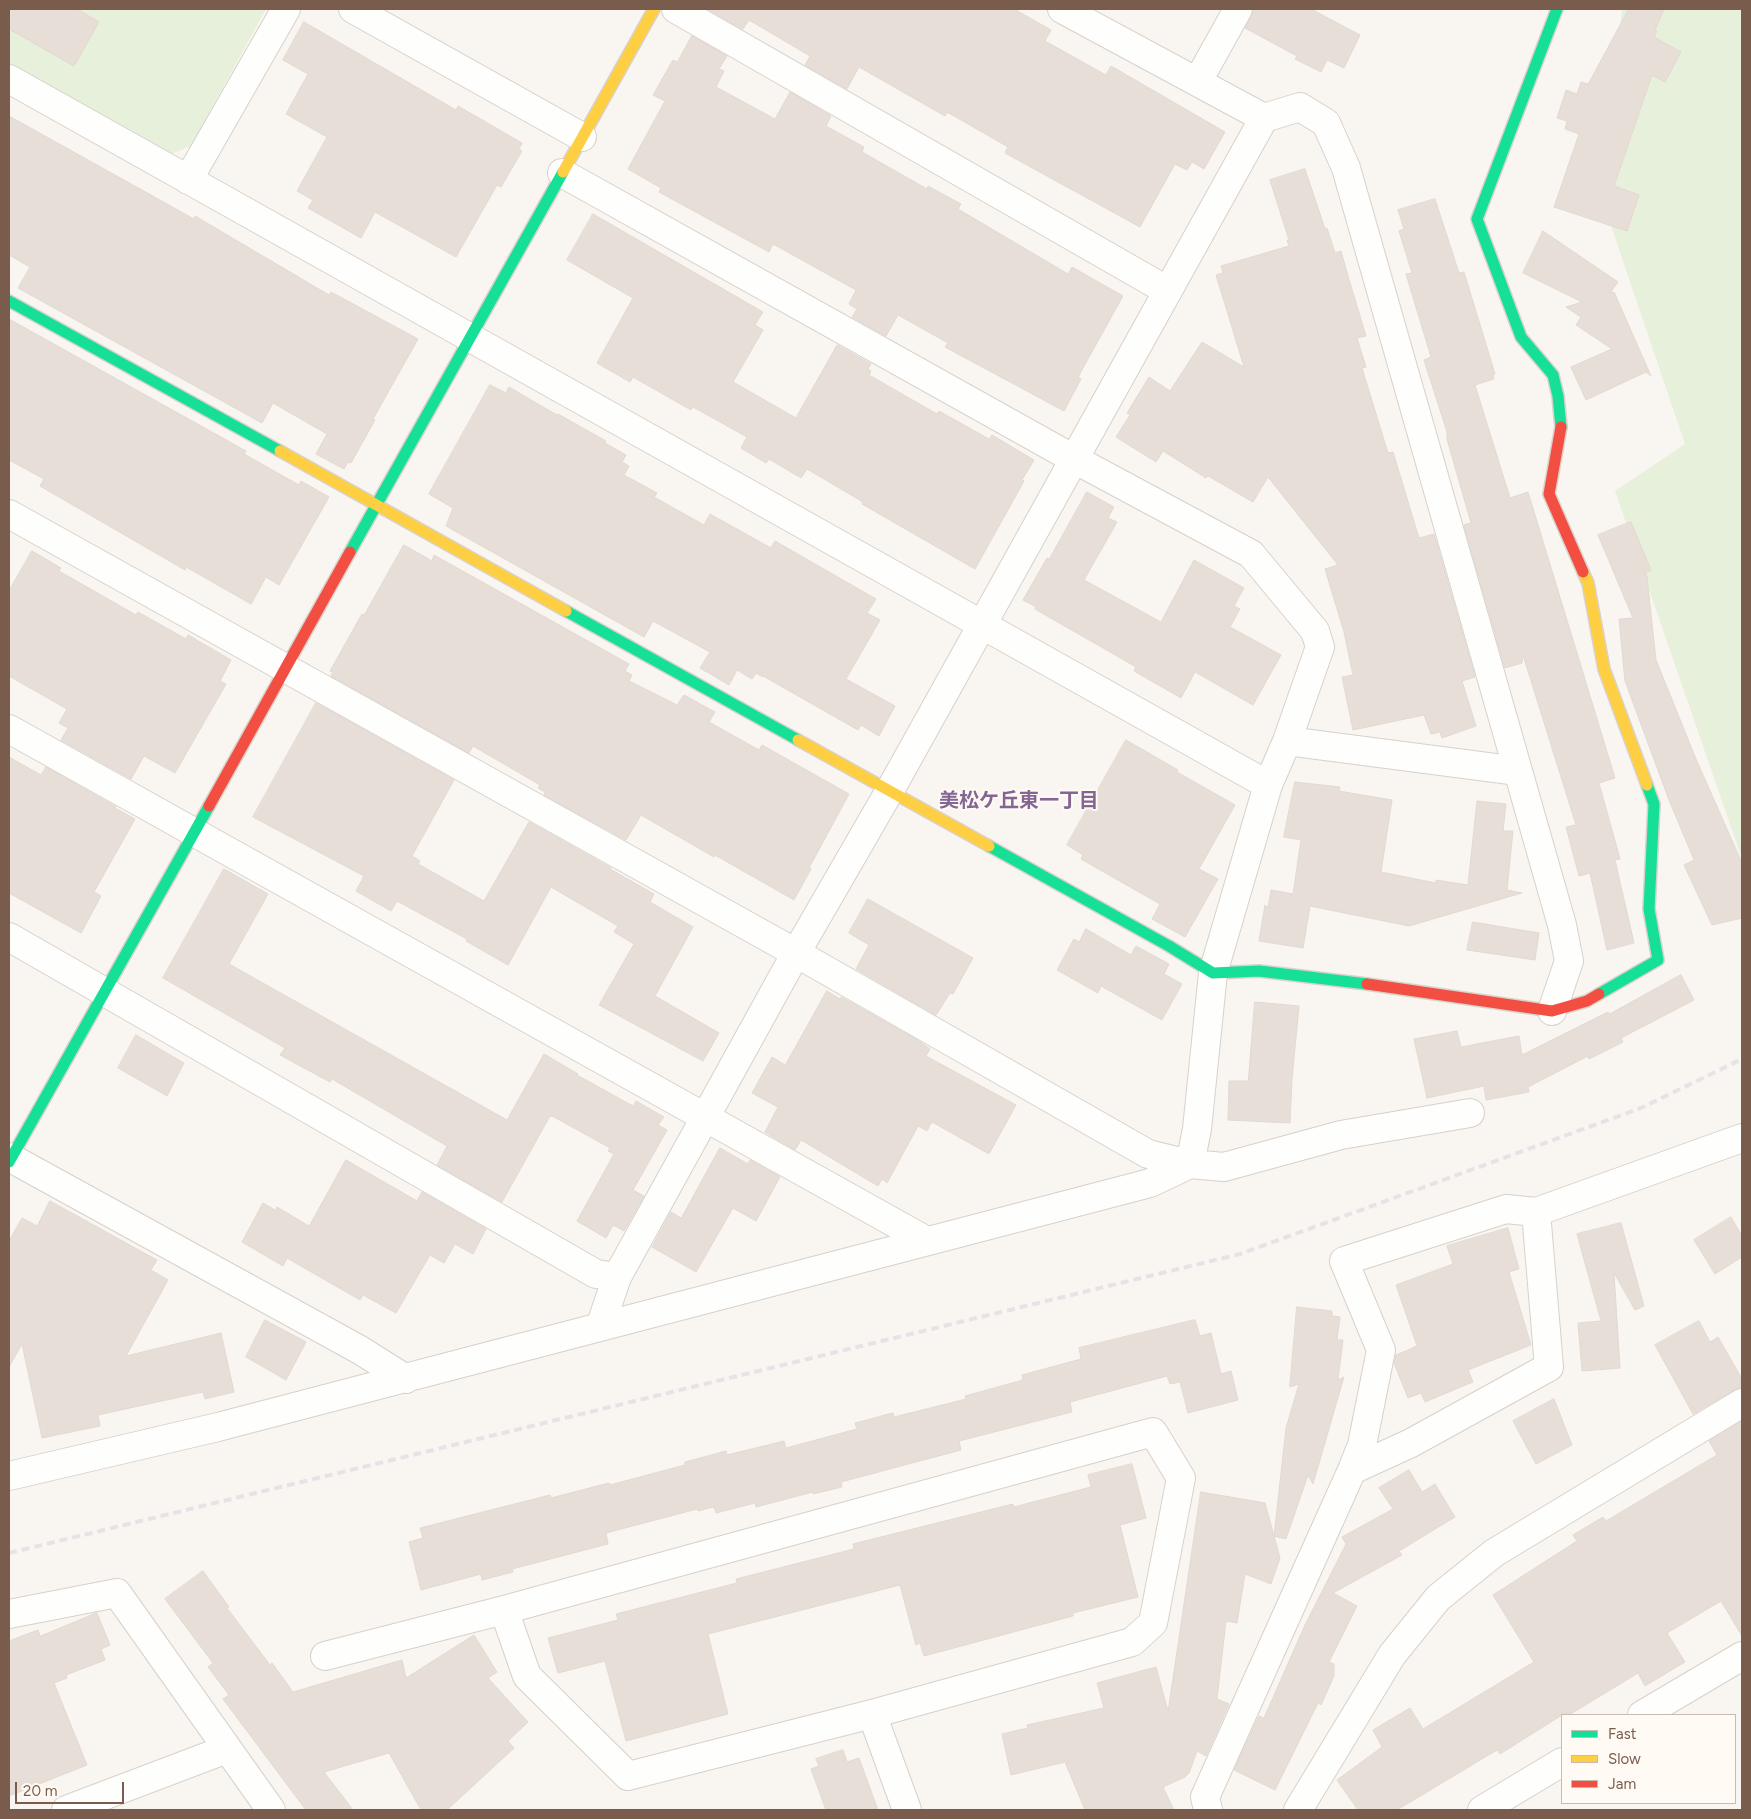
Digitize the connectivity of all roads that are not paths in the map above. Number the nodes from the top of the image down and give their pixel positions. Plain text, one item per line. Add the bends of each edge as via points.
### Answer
1 (286, 9) edge
2 (353, 9) edge
3 (654, 9) edge
4 (676, 9) edge
5 (1062, 9) edge
6 (1238, 9) edge
7 (1557, 9) edge
8 (9, 79) edge
9 (1198, 81) junction
10 (1264, 118) junction
11 (582, 137) junction
12 (562, 173) junction
13 (188, 180) junction
14 (1168, 290) junction
15 (9, 300) edge
16 (470, 338) junction
17 (1074, 459) junction
18 (377, 504) junction
19 (9, 514) edge
20 (982, 625) junction
21 (286, 670) junction
22 (9, 729) edge
23 (1287, 741) junction
24 (1518, 771) junction
25 (1268, 785) junction
26 (888, 792) junction
27 (194, 833) junction
28 (9, 937) edge
29 (796, 953) junction
30 (1213, 973) junction
31 (105, 991) junction
32 (1552, 1011) junction
33 (1470, 1113) dead end
34 (705, 1118) junction
35 (1742, 1138) edge
36 (9, 1159) edge
37 (1190, 1164) junction
38 (1536, 1212) junction
39 (927, 1241) junction
40 (617, 1277) junction
41 (600, 1327) junction
42 (406, 1379) junction
43 (1742, 1403) edge
44 (1352, 1470) junction
45 (9, 1476) edge
46 (504, 1610) junction
47 (9, 1614) edge
48 (325, 1656) dead end
49 (1742, 1656) edge
50 (872, 1714) junction
51 (1644, 1714) edge
52 (227, 1749) junction
53 (1561, 1763) edge
54 (66, 1810) edge
55 (271, 1810) edge
56 (907, 1810) edge
57 (1208, 1810) edge
58 (1298, 1810) edge
59 (1482, 1810) edge

1 - 13 street
2 - 11 street
3 - 11 street
4 - 14 street
5 - 9 street
6 - 9 street
7 - 32 street via 1476,220 1521,337 1553,375 1562,424 1549,494 1588,583 1604,669 1654,804 1649,909 1658,960 1587,1001
8 - 13 street
9 - 10 street
10 - 14 street
10 - 24 street via 1300,107 1326,123 1346,168
11 - 12 street
12 - 16 street
12 - 17 street
13 - 16 street
14 - 17 street
15 - 18 street
16 - 18 street
16 - 20 street
17 - 20 street
17 - 23 street via 1251,554 1315,631 1320,647
18 - 21 street
18 - 26 street
19 - 21 street
20 - 25 street
20 - 26 street
21 - 27 street
21 - 29 street
22 - 27 street
23 - 24 street
23 - 25 street
24 - 32 street via 1562,925 1569,961
25 - 30 street
26 - 29 street
26 - 30 street
27 - 31 street
27 - 34 street
28 - 31 street
29 - 34 street
29 - 37 street via 1148,1154
30 - 32 street via 1258,971
30 - 37 street via 1197,1129
31 - 36 street
31 - 40 street via 596,1274
33 - 37 street via 1341,1135 1224,1167
34 - 39 street
34 - 40 street
35 - 38 street
36 - 42 street via 360,1350
37 - 39 street via 1150,1183
38 - 44 street via 1549,1367 1411,1444
38 - 44 street via 1506,1209 1344,1261 1381,1350 1362,1445
39 - 41 street
40 - 41 street
41 - 42 street
42 - 45 street via 218,1428
43 - 58 street via 1494,1553 1438,1598 1392,1655
44 - 57 street via 1208,1789 1205,1797
46 - 48 street
46 - 50 street via 527,1676 628,1776
46 - 50 street via 1153,1432 1181,1478 1153,1623 1132,1642
47 - 52 street via 117,1593
49 - 51 street
50 - 56 street
52 - 54 street
52 - 55 street
53 - 59 street

